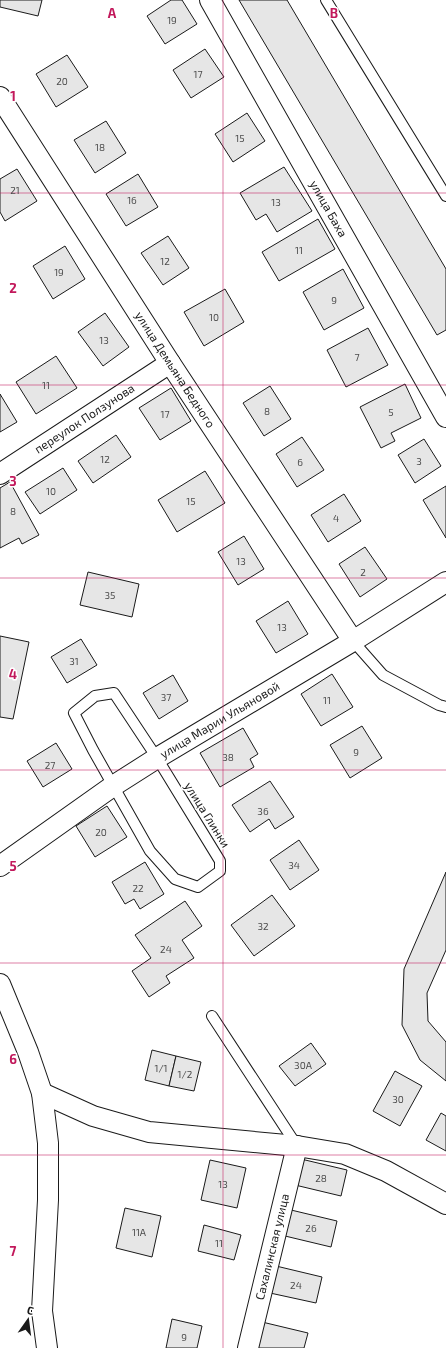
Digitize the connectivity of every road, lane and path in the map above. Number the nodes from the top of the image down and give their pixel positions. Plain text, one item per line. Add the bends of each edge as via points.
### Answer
1 (210, 0) edge
2 (326, 0) edge
3 (0, 97) edge
4 (446, 196) edge
5 (170, 363) junction
6 (446, 417) edge
7 (0, 474) edge
8 (446, 582) edge
9 (353, 641) junction
10 (446, 706) edge
11 (157, 758) junction
12 (113, 786) junction
13 (0, 866) edge
14 (0, 984) edge
15 (212, 1016) dead end
16 (42, 1093) junction
17 (297, 1146) junction
18 (446, 1204) edge
19 (47, 1348) edge
20 (248, 1348) edge

1 - 6 street, улица Баха
2 - 4 lane
3 - 5 street, улица Демьяна Бедного
5 - 7 street, переулок Ползунова
5 - 9 street, улица Демьяна Бедного
8 - 9 street, улица Марии Ульяновой
9 - 10 lane via 383,675 439,705
9 - 11 street, улица Марии Ульяновой
11 - 12 street, улица Марии Ульяновой
11 - 12 lane via 114,693 95,696 74,713
11 - 12 lane, улица Глинки via 220,860 220,871 198,887 175,879 150,850
12 - 13 street, улица Марии Ульяновой
14 - 16 street
15 - 17 lane
16 - 17 street via 92,1116 149,1132
16 - 19 street via 48,1143 48,1200 42,1311
17 - 18 street via 345,1154 386,1171
17 - 20 street, Сахалинская улица

